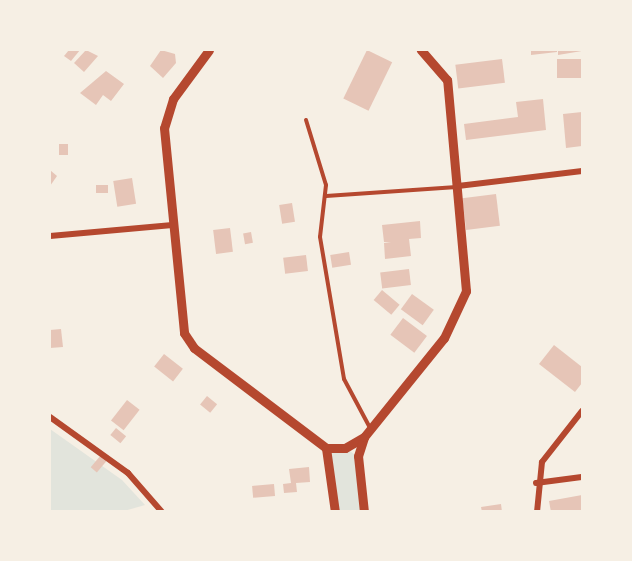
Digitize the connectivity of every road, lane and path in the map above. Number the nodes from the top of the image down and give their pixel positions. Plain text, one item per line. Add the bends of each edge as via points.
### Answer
1 (209, 50) edge
2 (421, 50) edge
3 (306, 120) dead end
4 (582, 171) edge
5 (458, 186) junction
6 (326, 196) junction
7 (174, 225) junction
8 (50, 236) edge
9 (582, 411) edge
10 (50, 417) edge
11 (367, 433) junction
12 (326, 448) junction
13 (582, 477) edge
14 (537, 483) junction
15 (161, 511) edge
16 (335, 512) edge
17 (364, 512) edge
18 (537, 512) edge

1 - 7 street via 166,114
2 - 5 street via 447,80
3 - 6 lane
4 - 5 street
5 - 6 lane
5 - 11 street via 466,291 460,311
6 - 11 lane via 320,237 336,343 344,379
7 - 8 street
7 - 12 street via 187,340
9 - 14 street via 542,462
10 - 15 street via 128,473
11 - 12 street via 345,448
11 - 17 street via 358,456
12 - 16 street
13 - 14 street
14 - 18 street

